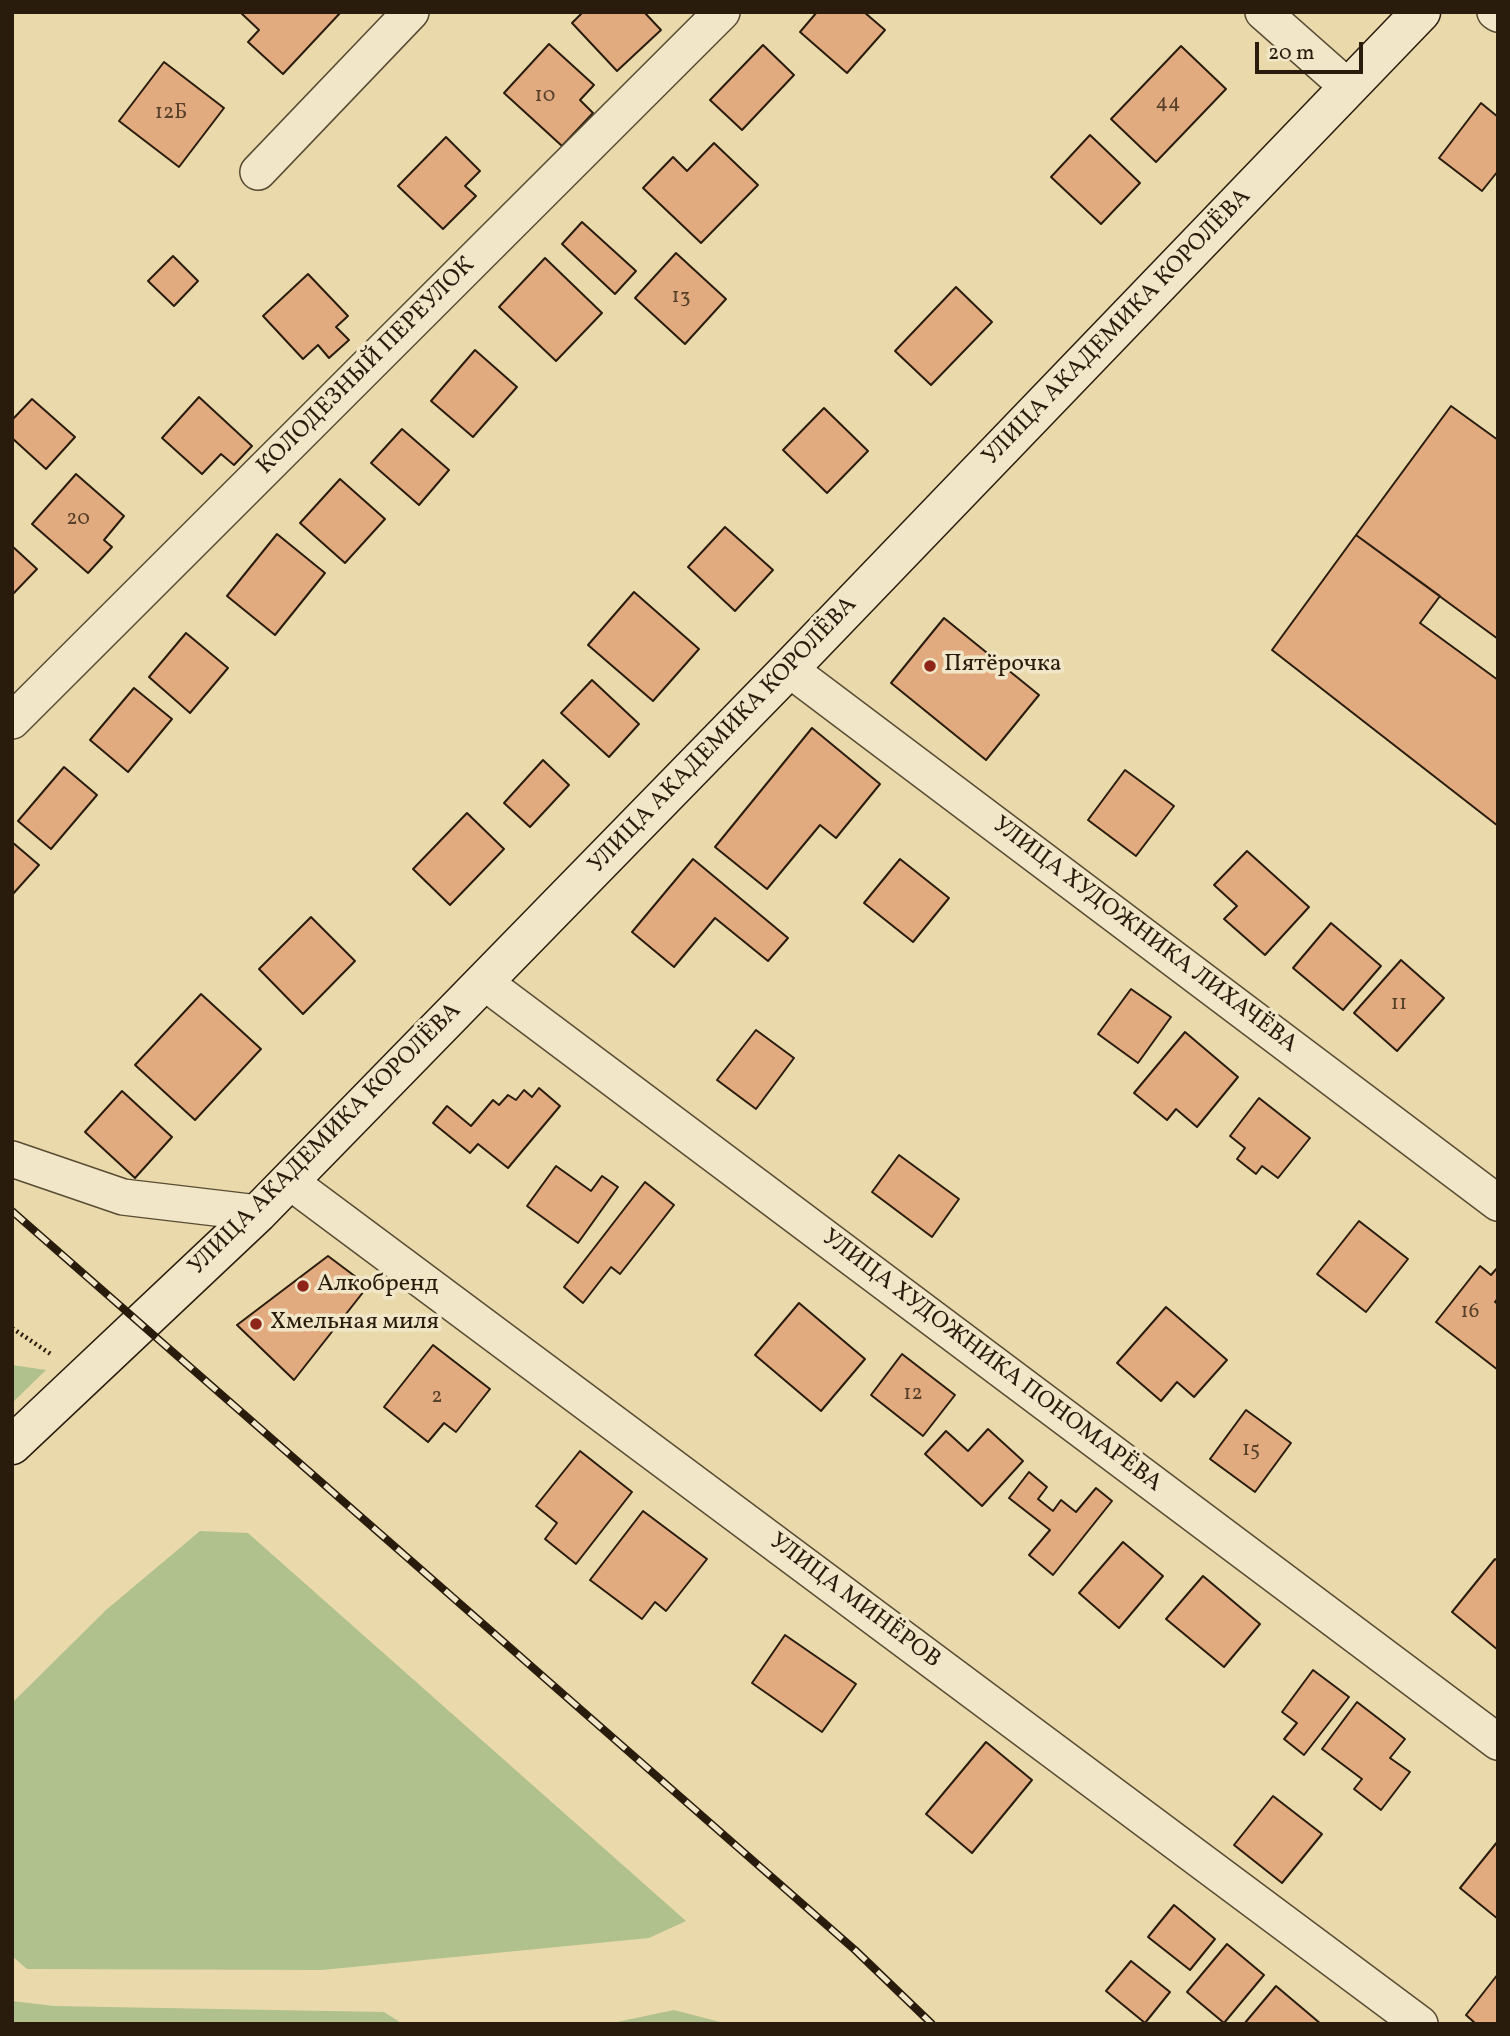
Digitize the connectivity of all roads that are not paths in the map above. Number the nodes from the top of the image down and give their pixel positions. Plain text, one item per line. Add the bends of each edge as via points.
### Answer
1 (411, 12) edge
2 (722, 12) edge
3 (1263, 12) edge
4 (1421, 12) edge
5 (1349, 88) junction
6 (258, 172) dead end
7 (789, 669) junction
8 (12, 721) edge
9 (484, 982) junction
10 (12, 1159) edge
11 (289, 1181) junction
12 (1498, 1203) edge
13 (258, 1213) junction
14 (12, 1445) edge
15 (1498, 1742) edge
16 (1420, 2024) edge

1 - 6 street
2 - 8 street, КОЛОДЕЗНЫЙ ПЕРЕУЛОК
3 - 5 street
4 - 5 street, УЛИЦА АКАДЕМИКА КОРОЛЁВА
5 - 7 street, УЛИЦА АКАДЕМИКА КОРОЛЁВА
7 - 9 street, УЛИЦА АКАДЕМИКА КОРОЛЁВА
7 - 12 street, УЛИЦА ХУДОЖНИКА ЛИХАЧЁВА
9 - 11 street, УЛИЦА АКАДЕМИКА КОРОЛЁВА
9 - 15 street, УЛИЦА ХУДОЖНИКА ПОНОМАРЁВА
10 - 13 street via 123,1197
11 - 13 street, УЛИЦА АКАДЕМИКА КОРОЛЁВА
11 - 16 street, УЛИЦА МИНЁРОВ
13 - 14 street, УЛИЦА АКАДЕМИКА КОРОЛЁВА

